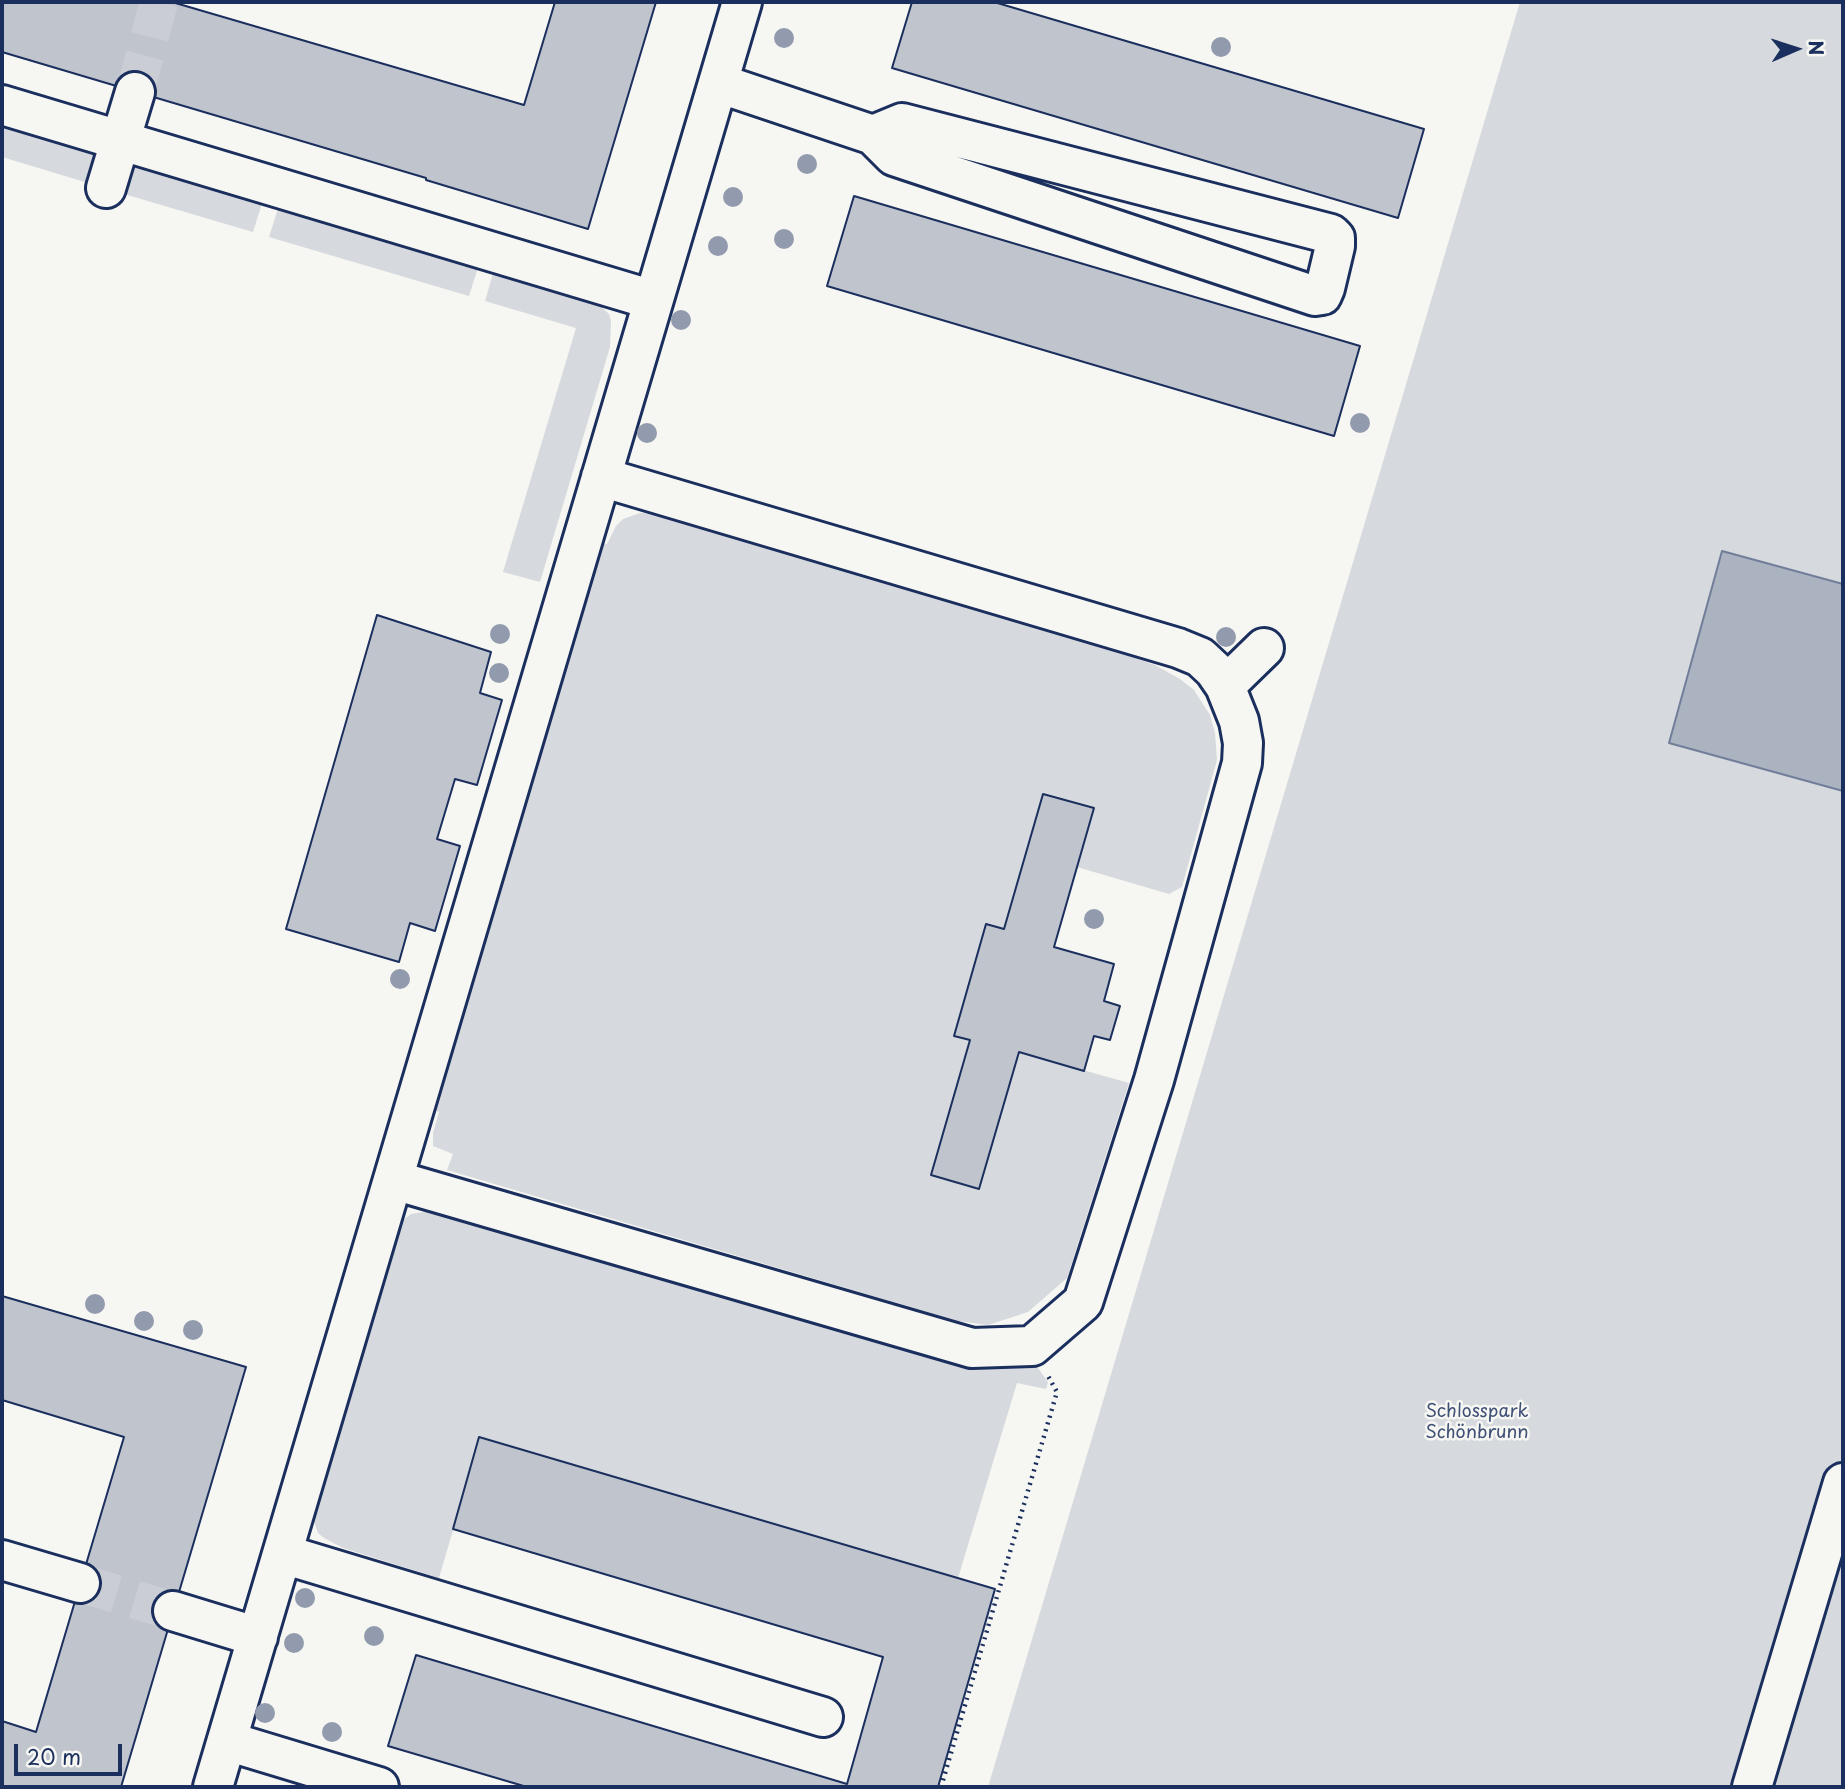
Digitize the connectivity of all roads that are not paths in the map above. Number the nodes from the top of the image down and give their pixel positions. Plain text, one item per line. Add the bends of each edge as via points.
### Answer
1 (730, 5) edge
2 (718, 83) junction
3 (135, 92) tunnel mouth
4 (2, 105) edge
5 (873, 135) junction
6 (119, 140) junction
7 (106, 188) dead end
8 (653, 300) junction
9 (601, 477) junction
10 (1264, 648) dead end
11 (1225, 686) junction
12 (394, 1180) junction
13 (1843, 1483) edge
14 (283, 1554) junction
15 (2, 1560) edge
16 (80, 1583) tunnel mouth
17 (173, 1611) tunnel mouth
18 (258, 1637) junction
19 (823, 1717) dead end
20 (227, 1741) junction
21 (213, 1787) edge
22 (379, 1787) edge
23 (1752, 1787) edge

1 - 2 lane
2 - 5 lane
2 - 8 lane
3 - 6 lane
4 - 6 lane
5 - 5 lane via 894,156 1315,296 1322,295 1325,288 1335,246 1331,234 902,123
6 - 7 lane
6 - 8 lane
8 - 9 lane
9 - 11 lane via 1178,648 1200,657
9 - 12 lane
10 - 11 lane
11 - 12 lane via 1239,721 1242,763 1154,1080 1083,1302 1032,1346 972,1348
12 - 14 lane
13 - 23 lane
14 - 18 lane
14 - 19 lane
15 - 16 lane
17 - 18 lane
18 - 20 lane
20 - 21 lane
20 - 22 lane

